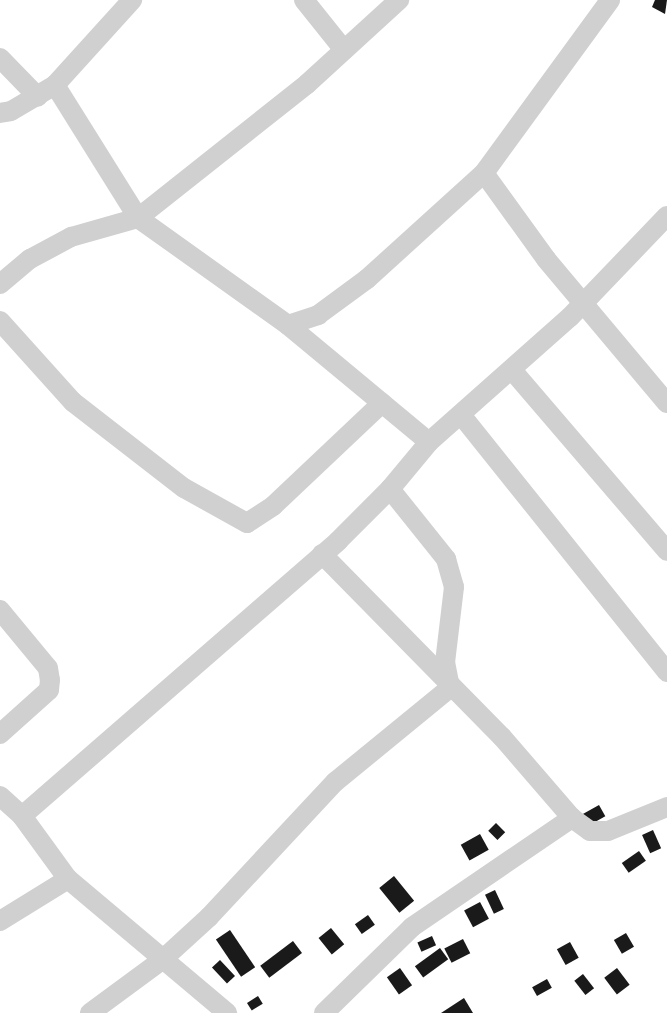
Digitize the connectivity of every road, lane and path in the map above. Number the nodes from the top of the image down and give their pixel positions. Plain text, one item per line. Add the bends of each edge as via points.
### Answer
1 (132, 0) edge
2 (304, 0) edge
3 (399, 0) edge
4 (610, 0) edge
5 (344, 50) junction
6 (0, 58) edge
7 (55, 85) junction
8 (38, 97) junction
9 (0, 113) edge
10 (484, 173) junction
11 (667, 216) edge
12 (138, 218) junction
13 (0, 284) edge
14 (583, 303) junction
15 (0, 321) edge
16 (288, 325) junction
17 (512, 370) junction
18 (382, 403) junction
19 (667, 403) edge
20 (462, 416) junction
21 (429, 441) junction
22 (390, 489) junction
23 (667, 550) edge
24 (322, 554) junction
25 (0, 610) edge
26 (667, 672) edge
27 (450, 688) junction
28 (0, 734) edge
29 (0, 796) edge
30 (667, 807) edge
31 (22, 816) junction
32 (572, 818) junction
33 (68, 879) junction
34 (0, 921) edge
35 (162, 960) junction
36 (90, 1013) edge
37 (227, 1013) edge
38 (324, 1013) edge

1 - 7 street
2 - 5 street
3 - 5 street
4 - 10 street
5 - 12 street
6 - 8 street
7 - 8 street
7 - 12 street
8 - 9 street
10 - 14 street
10 - 16 street via 367,279 318,315
11 - 14 street
12 - 13 street via 71,237 30,260
12 - 16 street
14 - 17 street
14 - 19 street
15 - 18 street via 73,402 184,488 247,523 273,506
16 - 18 street
17 - 20 street
17 - 23 street
18 - 21 street
20 - 21 street
20 - 26 street
21 - 22 street
22 - 24 street
22 - 27 street via 446,559 454,586 445,662
24 - 27 street
24 - 31 street
25 - 28 street via 48,668 50,680 49,690
27 - 32 street via 502,737
27 - 35 street via 335,782 208,917
29 - 31 street
30 - 32 street via 608,831 590,831
31 - 33 street
32 - 38 street via 412,927
33 - 34 street
33 - 35 street
35 - 36 street
35 - 37 street

